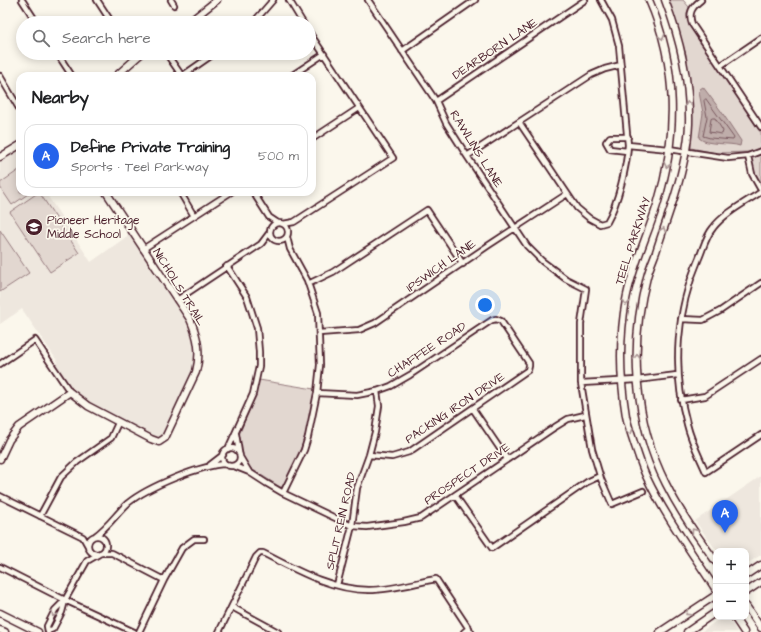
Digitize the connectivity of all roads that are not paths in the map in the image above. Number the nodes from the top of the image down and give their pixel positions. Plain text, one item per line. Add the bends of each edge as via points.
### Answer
1 (22, 0) edge
2 (97, 0) edge
3 (171, 0) edge
4 (217, 0) edge
5 (273, 0) edge
6 (289, 0) edge
7 (368, 0) edge
8 (475, 0) edge
9 (585, 0) edge
10 (602, 0) edge
11 (649, 0) edge
12 (665, 0) edge
13 (702, 0) edge
14 (174, 5) dead end
15 (32, 16) edge
16 (107, 16) edge
17 (197, 16) edge
18 (259, 16) edge
19 (299, 16) edge
20 (761, 38) edge
21 (316, 42) edge
22 (402, 51) junction
23 (324, 54) junction
24 (316, 59) edge
25 (62, 60) edge
26 (130, 60) edge
27 (171, 60) edge
28 (205, 60) edge
29 (315, 60) edge
30 (621, 65) junction
31 (720, 66) junction
32 (69, 72) edge
33 (120, 72) edge
34 (179, 72) edge
35 (188, 72) edge
36 (297, 72) edge
37 (0, 76) edge
38 (436, 102) junction
39 (16, 103) edge
40 (359, 108) junction
41 (761, 116) edge
42 (756, 120) junction
43 (519, 122) junction
44 (761, 127) edge
45 (316, 136) edge
46 (628, 137) junction
47 (628, 145) junction
48 (16, 147) edge
49 (669, 149) junction
50 (627, 151) junction
51 (761, 151) edge
52 (686, 152) junction
53 (467, 156) junction
54 (748, 156) junction
55 (0, 157) edge
56 (761, 191) edge
57 (567, 194) junction
58 (109, 196) edge
59 (182, 196) edge
60 (225, 196) edge
61 (256, 196) edge
62 (194, 216) junction
63 (269, 217) junction
64 (294, 222) junction
65 (281, 224) junction
66 (515, 228) junction
67 (271, 230) junction
68 (288, 235) junction
69 (277, 241) junction
70 (262, 244) junction
71 (143, 249) junction
72 (290, 250) junction
73 (463, 264) junction
74 (227, 266) junction
75 (308, 284) junction
76 (761, 284) edge
77 (177, 300) junction
78 (498, 319) joint
79 (681, 319) junction
80 (319, 333) junction
81 (761, 359) edge
82 (0, 364) edge
83 (677, 375) junction
84 (623, 380) junction
85 (637, 380) junction
86 (581, 383) junction
87 (377, 391) junction
88 (70, 392) junction
89 (317, 393) junction
90 (681, 400) junction
91 (473, 409) junction
92 (585, 415) junction
93 (118, 423) junction
94 (236, 434) junction
95 (761, 435) edge
96 (228, 449) junction
97 (223, 455) junction
98 (240, 455) junction
99 (369, 455) junction
100 (0, 459) edge
101 (507, 459) junction
102 (226, 464) junction
103 (209, 466) junction
104 (234, 466) junction
105 (249, 472) junction
106 (600, 476) junction
107 (643, 491) dead end
108 (283, 493) junction
109 (455, 495) junction
110 (0, 496) edge
111 (40, 516) junction
112 (352, 526) junction
113 (106, 528) junction
114 (94, 536) junction
115 (83, 537) junction
116 (204, 539) dead end
117 (106, 543) junction
118 (88, 546) junction
119 (112, 553) junction
120 (100, 554) junction
121 (713, 558) edge
122 (88, 561) junction
123 (761, 565) edge
124 (0, 566) edge
125 (749, 573) edge
126 (164, 580) junction
127 (761, 582) edge
128 (713, 585) edge
129 (337, 586) junction
130 (749, 590) edge
131 (713, 597) edge
132 (65, 600) junction
133 (232, 607) junction
134 (749, 610) edge
135 (0, 613) edge
136 (713, 614) edge
137 (736, 620) edge
138 (761, 628) edge
139 (0, 630) edge
140 (470, 630) edge
141 (5, 632) edge
142 (38, 632) edge
143 (48, 632) edge
144 (134, 632) edge
145 (139, 632) edge
146 (219, 632) edge
147 (278, 632) edge
148 (464, 632) edge
149 (660, 632) edge
150 (687, 632) edge
151 (744, 632) edge

1 - 15 street
2 - 16 street
3 - 14 street
4 - 17 main road
5 - 18 street
6 - 19 street
7 - 22 street, RAWLINS LANE
8 - 22 street
9 - 38 street, DEARBORN LANE
10 - 30 street via 612,20
11 -> 49 main road, TEEL PARKWAY via 669,67 673,116
52 -> 12 main road, TEEL PARKWAY via 689,124 684,66
13 - 31 street via 695,5 690,18
20 - 31 street
21 - 23 street
22 - 38 street, RAWLINS LANE
23 - 24 street
23 - 40 street
25 - 32 street
26 - 33 main road
27 - 34 street
28 - 35 street
29 - 36 street
30 - 43 street via 604,68 591,75
30 - 46 street
31 - 42 street
37 - 39 street
38 - 53 street, RAWLINS LANE
40 - 45 street
40 - 64 street via 393,158
41 - 42 street
42 - 44 street
43 - 53 street
43 - 57 street
46 - 47 street
46 - 50 street via 610,137 606,142 610,148
47 - 49 street
47 - 50 street
48 - 55 main road
49 - 52 street
49 -> 84 main road, TEEL PARKWAY via 657,206 626,300 622,350
50 - 57 street via 617,196 605,223 600,224 582,213
51 - 54 street
52 - 54 street via 728,158
85 -> 52 main road, TEEL PARKWAY via 638,322 647,277
53 - 66 street, RAWLINS LANE
54 - 56 street via 752,174
56 - 79 street via 712,228 690,279
57 - 66 street, IPSWICH LANE
58 - 71 main road, NICHOLS TRAIL
59 - 62 street
60 - 62 street
61 - 63 street
62 - 71 street
63 - 65 street
63 - 67 street
64 - 65 street
64 - 68 street
65 - 67 street
65 - 68 street via 287,228
66 - 73 street, IPSWICH LANE
66 - 86 street, RAWLINS LANE via 542,262 586,289 580,324
67 - 69 street via 272,237
67 - 70 street
68 - 69 street via 285,240
68 - 72 street
69 - 70 street
69 - 72 street
70 - 74 street
71 - 77 main road, NICHOLS TRAIL
72 - 75 street
73 - 75 street via 427,210 331,273
73 - 80 street, IPSWICH LANE via 370,326 356,330
74 - 77 street
74 - 94 street via 247,297 257,328 259,352 253,394
75 - 80 street via 318,313
76 - 79 street via 703,320
77 - 93 main road, NICHOLS TRAIL via 195,331 199,344 199,361 167,433 159,442
78 - 87 street, CHAFFEE ROAD via 492,320 404,380
78 - 91 street, PACKING IRON DRIVE via 529,368 527,372
79 - 83 street via 677,344
80 - 89 street via 320,365
81 - 90 street via 705,396
82 - 88 street via 35,340
83 - 85 street
83 - 90 street
84 - 85 street
84 - 86 street
84 -> 128 main road, TEEL PARKWAY via 626,416 645,474
121 -> 85 main road, TEEL PARKWAY via 680,510 656,462 644,421
86 - 92 street
87 - 89 street, CHAFFEE ROAD via 352,395
87 - 99 street, SPLIT REIN ROAD via 379,412
88 - 93 main road
88 - 100 main road via 19,427
89 - 108 street via 304,450
90 - 95 street via 686,424 706,472
91 - 99 street, PACKING IRON DRIVE via 409,452 392,457
91 - 101 street
92 - 101 street, PROSPECT DRIVE via 568,419
92 - 106 street
93 - 111 street via 110,438 61,477
94 - 96 street
94 - 98 street
96 - 97 street
96 - 98 street via 234,449
97 - 102 street
97 - 103 street
98 - 104 street
98 - 105 street
99 - 112 street, SPLIT REIN ROAD via 357,488
101 - 109 street, PROSPECT DRIVE
102 - 103 street
102 - 104 street
103 - 113 street via 143,493 129,503
104 - 105 street
105 - 108 street
106 - 107 street via 612,504
106 - 109 street via 587,482 492,548
108 - 112 street
109 - 112 street, PROSPECT DRIVE via 421,518 367,527
110 - 111 street
111 - 115 street
112 - 129 street, SPLIT REIN ROAD
113 - 114 street
113 - 117 street
114 - 115 street
114 - 117 street via 102,537
114 - 118 street via 89,540
115 - 118 street
116 - 126 street via 194,539 182,548
117 - 119 street
117 - 120 street via 105,550
118 - 120 street via 92,552
118 - 122 street
119 - 120 street
119 - 126 street
120 - 122 street
122 - 132 street
123 - 125 main road
124 - 132 street
126 - 145 street
127 - 130 main road
129 - 133 street via 310,577 260,553
129 - 140 street via 370,590 436,580
131 -> 149 main road
132 - 143 street via 47,626
132 - 144 street
133 - 146 street
133 - 147 street
134 - 138 main road
135 - 142 main road
136 - 150 main road
137 - 151 main road
139 - 141 main road
140 - 148 street

